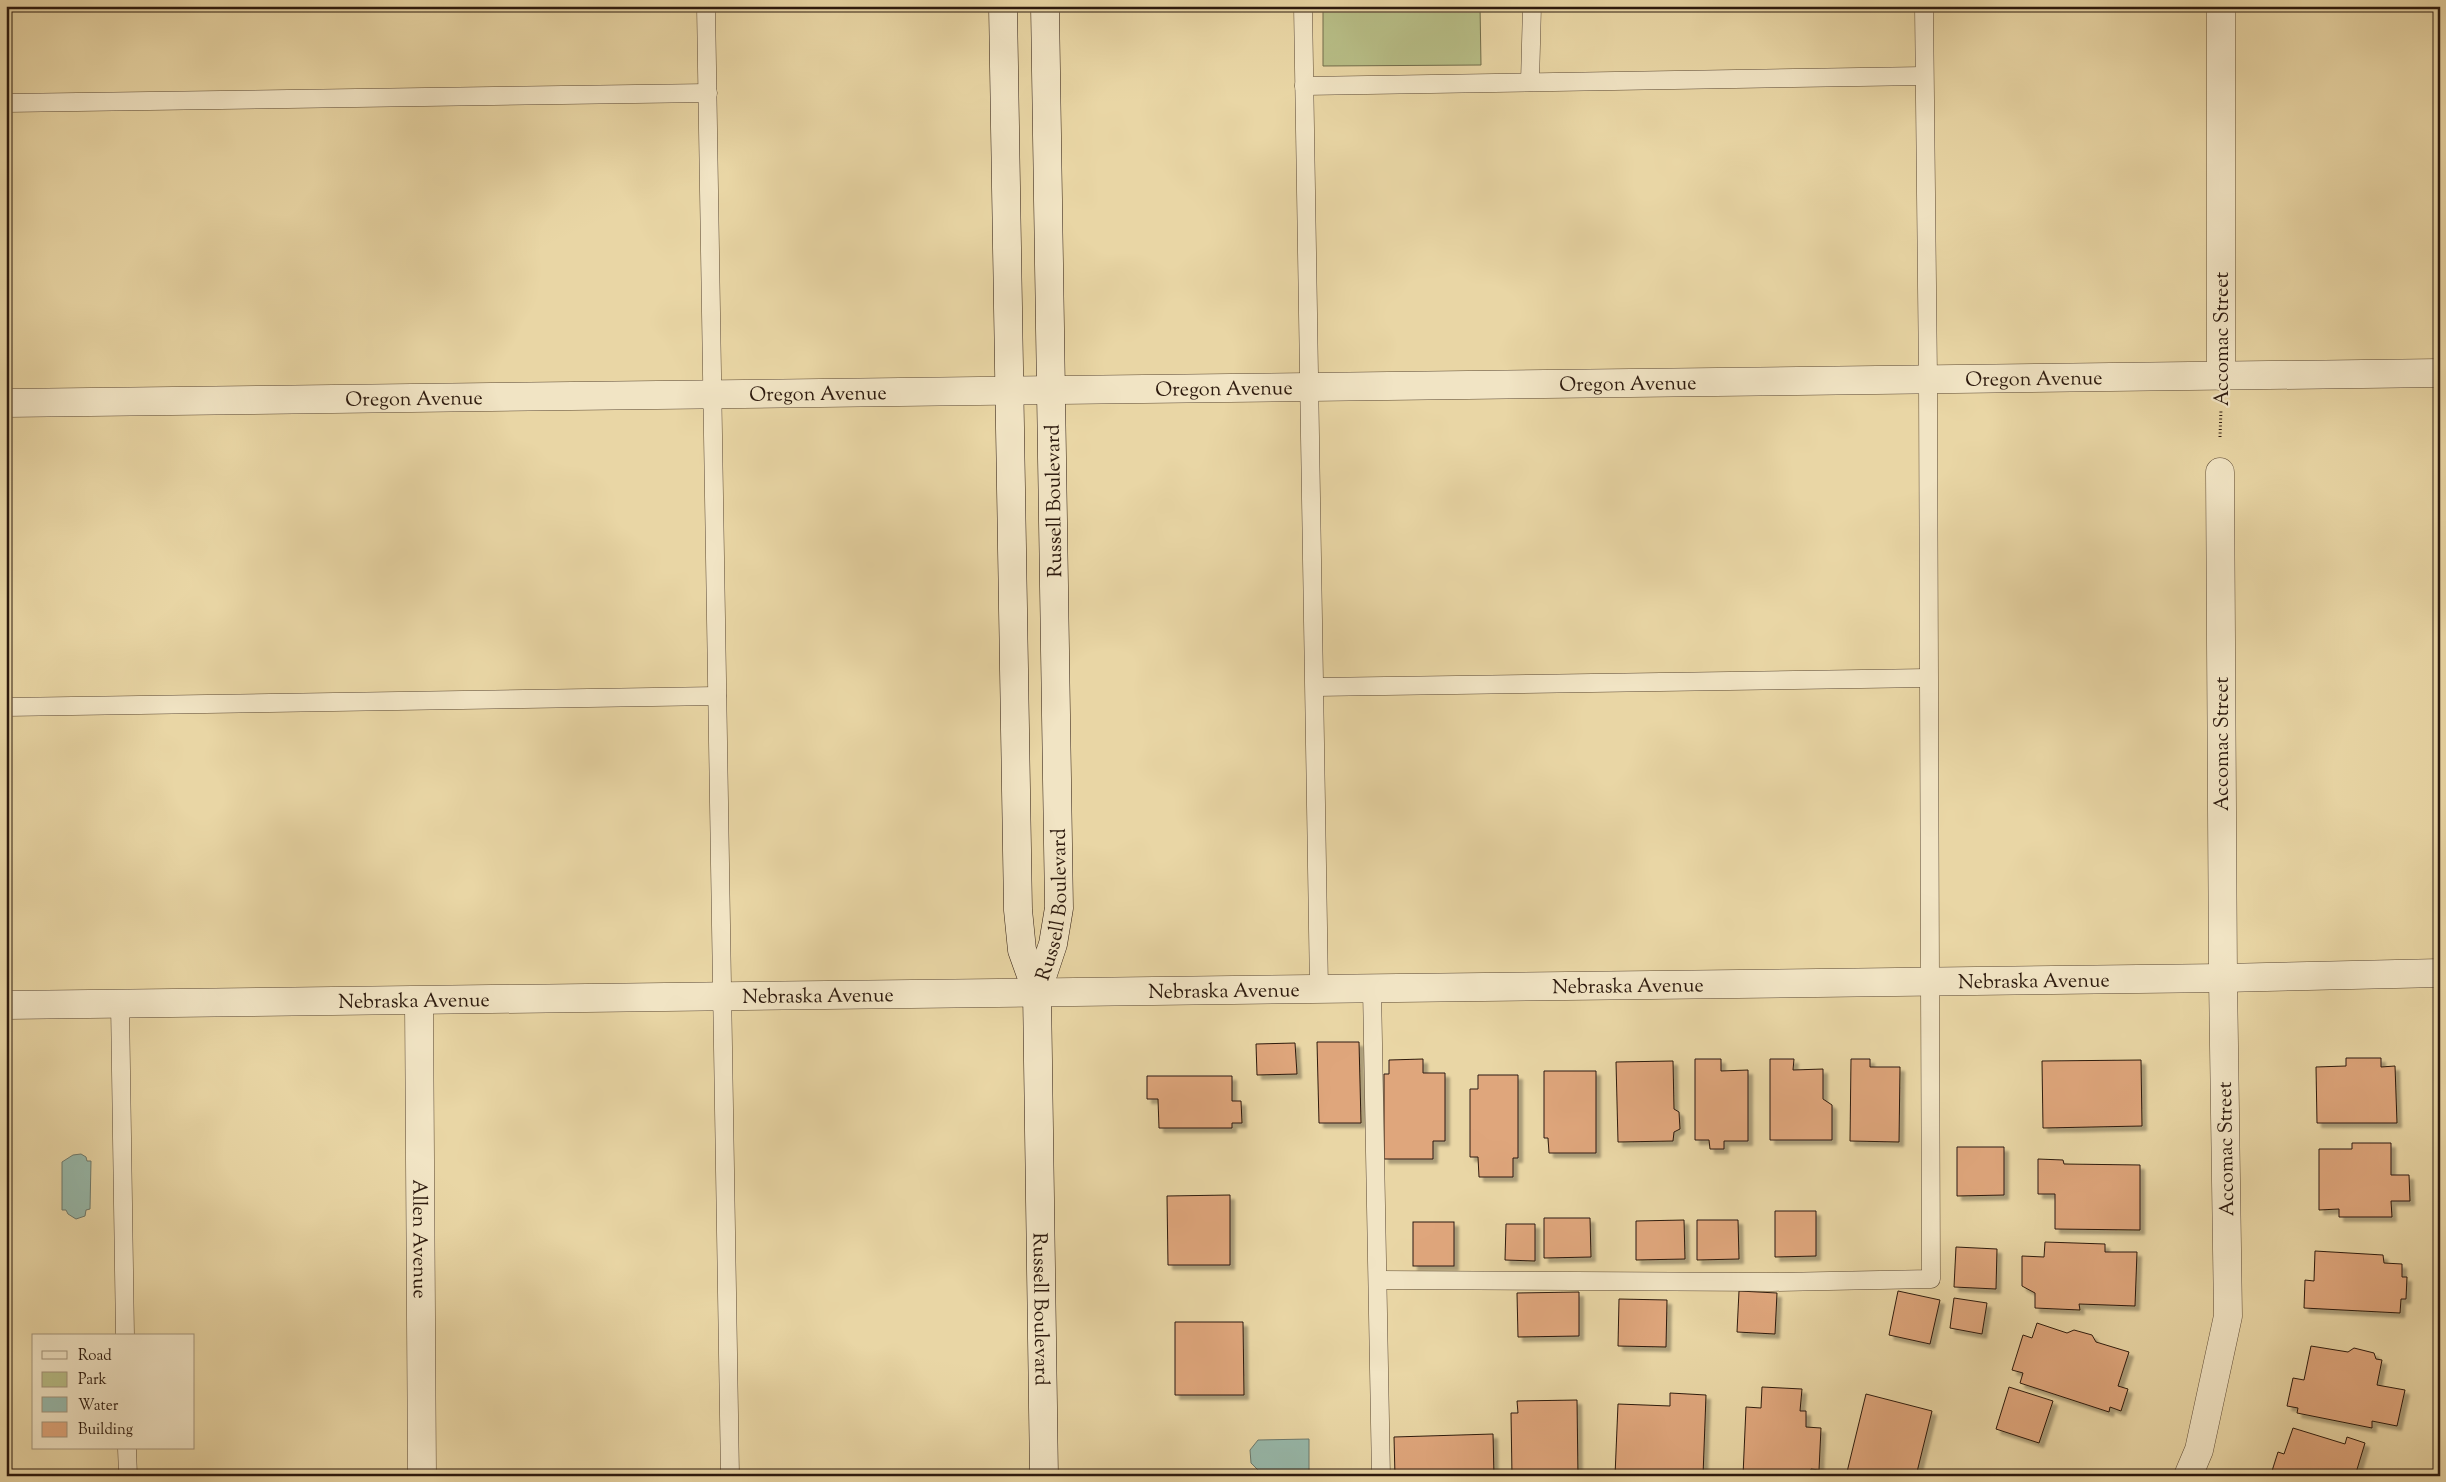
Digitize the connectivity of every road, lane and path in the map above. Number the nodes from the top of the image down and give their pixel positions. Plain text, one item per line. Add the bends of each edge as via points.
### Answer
1 (706, 6) edge
2 (1003, 6) edge
3 (1046, 6) edge
4 (1303, 6) edge
5 (1532, 6) edge
6 (1924, 6) edge
7 (2221, 6) edge
8 (1924, 76) junction
9 (1530, 82) junction
10 (1304, 86) junction
11 (708, 93) junction
12 (6, 103) edge
13 (2440, 373) edge
14 (2221, 376) junction
15 (1928, 379) junction
16 (1310, 387) junction
17 (1051, 390) junction
18 (1010, 391) junction
19 (712, 395) junction
20 (6, 404) edge
21 (2220, 472) joint
22 (1928, 678) junction
23 (1315, 687) junction
24 (717, 696) junction
25 (6, 707) edge
26 (2440, 973) edge
27 (2223, 978) junction
28 (1930, 982) junction
29 (1319, 989) junction
30 (1372, 989) junction
31 (1037, 992) junction
32 (723, 996) junction
33 (419, 1001) junction
34 (120, 1004) junction
35 (6, 1005) edge
36 (1378, 1280) junction
37 (125, 1334) edge
38 (127, 1450) edge
39 (128, 1476) edge
40 (422, 1476) edge
41 (730, 1476) edge
42 (1044, 1476) edge
43 (1381, 1476) edge
44 (2188, 1476) edge

1 - 11 lane
2 - 18 street, Russell Boulevard
3 - 17 street, Russell Boulevard
4 - 10 lane
5 - 9 lane
6 - 8 lane
7 - 14 street, Accomac Street
8 - 9 lane
8 - 15 lane
9 - 10 lane
10 - 16 lane
11 - 12 lane
11 - 19 lane
13 - 14 street, Oregon Avenue
14 - 15 street, Oregon Avenue
14 - 21 path, Accomac Street
15 - 16 street, Oregon Avenue
15 - 22 lane
16 - 17 street, Oregon Avenue
16 - 23 lane
17 - 18 street, Oregon Avenue
17 - 31 street, Russell Boulevard via 1059,908 1053,944
18 - 19 street, Oregon Avenue
18 - 31 street, Russell Boulevard via 1018,910 1022,950
19 - 20 street, Oregon Avenue
19 - 24 lane
21 - 27 street, Accomac Street
22 - 23 lane
22 - 28 lane
23 - 29 lane
24 - 25 lane
24 - 32 lane
26 - 27 street, Nebraska Avenue
27 - 28 street, Nebraska Avenue
27 - 44 street, Accomac Street via 2228,1316 2199,1450
28 - 30 street, Nebraska Avenue
28 - 36 lane via 1931,1279 1772,1282
29 - 30 street, Nebraska Avenue
29 - 31 street, Nebraska Avenue
30 - 36 lane
31 - 32 street, Nebraska Avenue
31 - 42 street, Russell Boulevard
32 - 33 street, Nebraska Avenue
32 - 41 lane
33 - 34 street, Nebraska Avenue
33 - 40 street, Allen Avenue
34 - 35 street, Nebraska Avenue
34 - 37 lane
36 - 43 lane
38 - 39 lane

